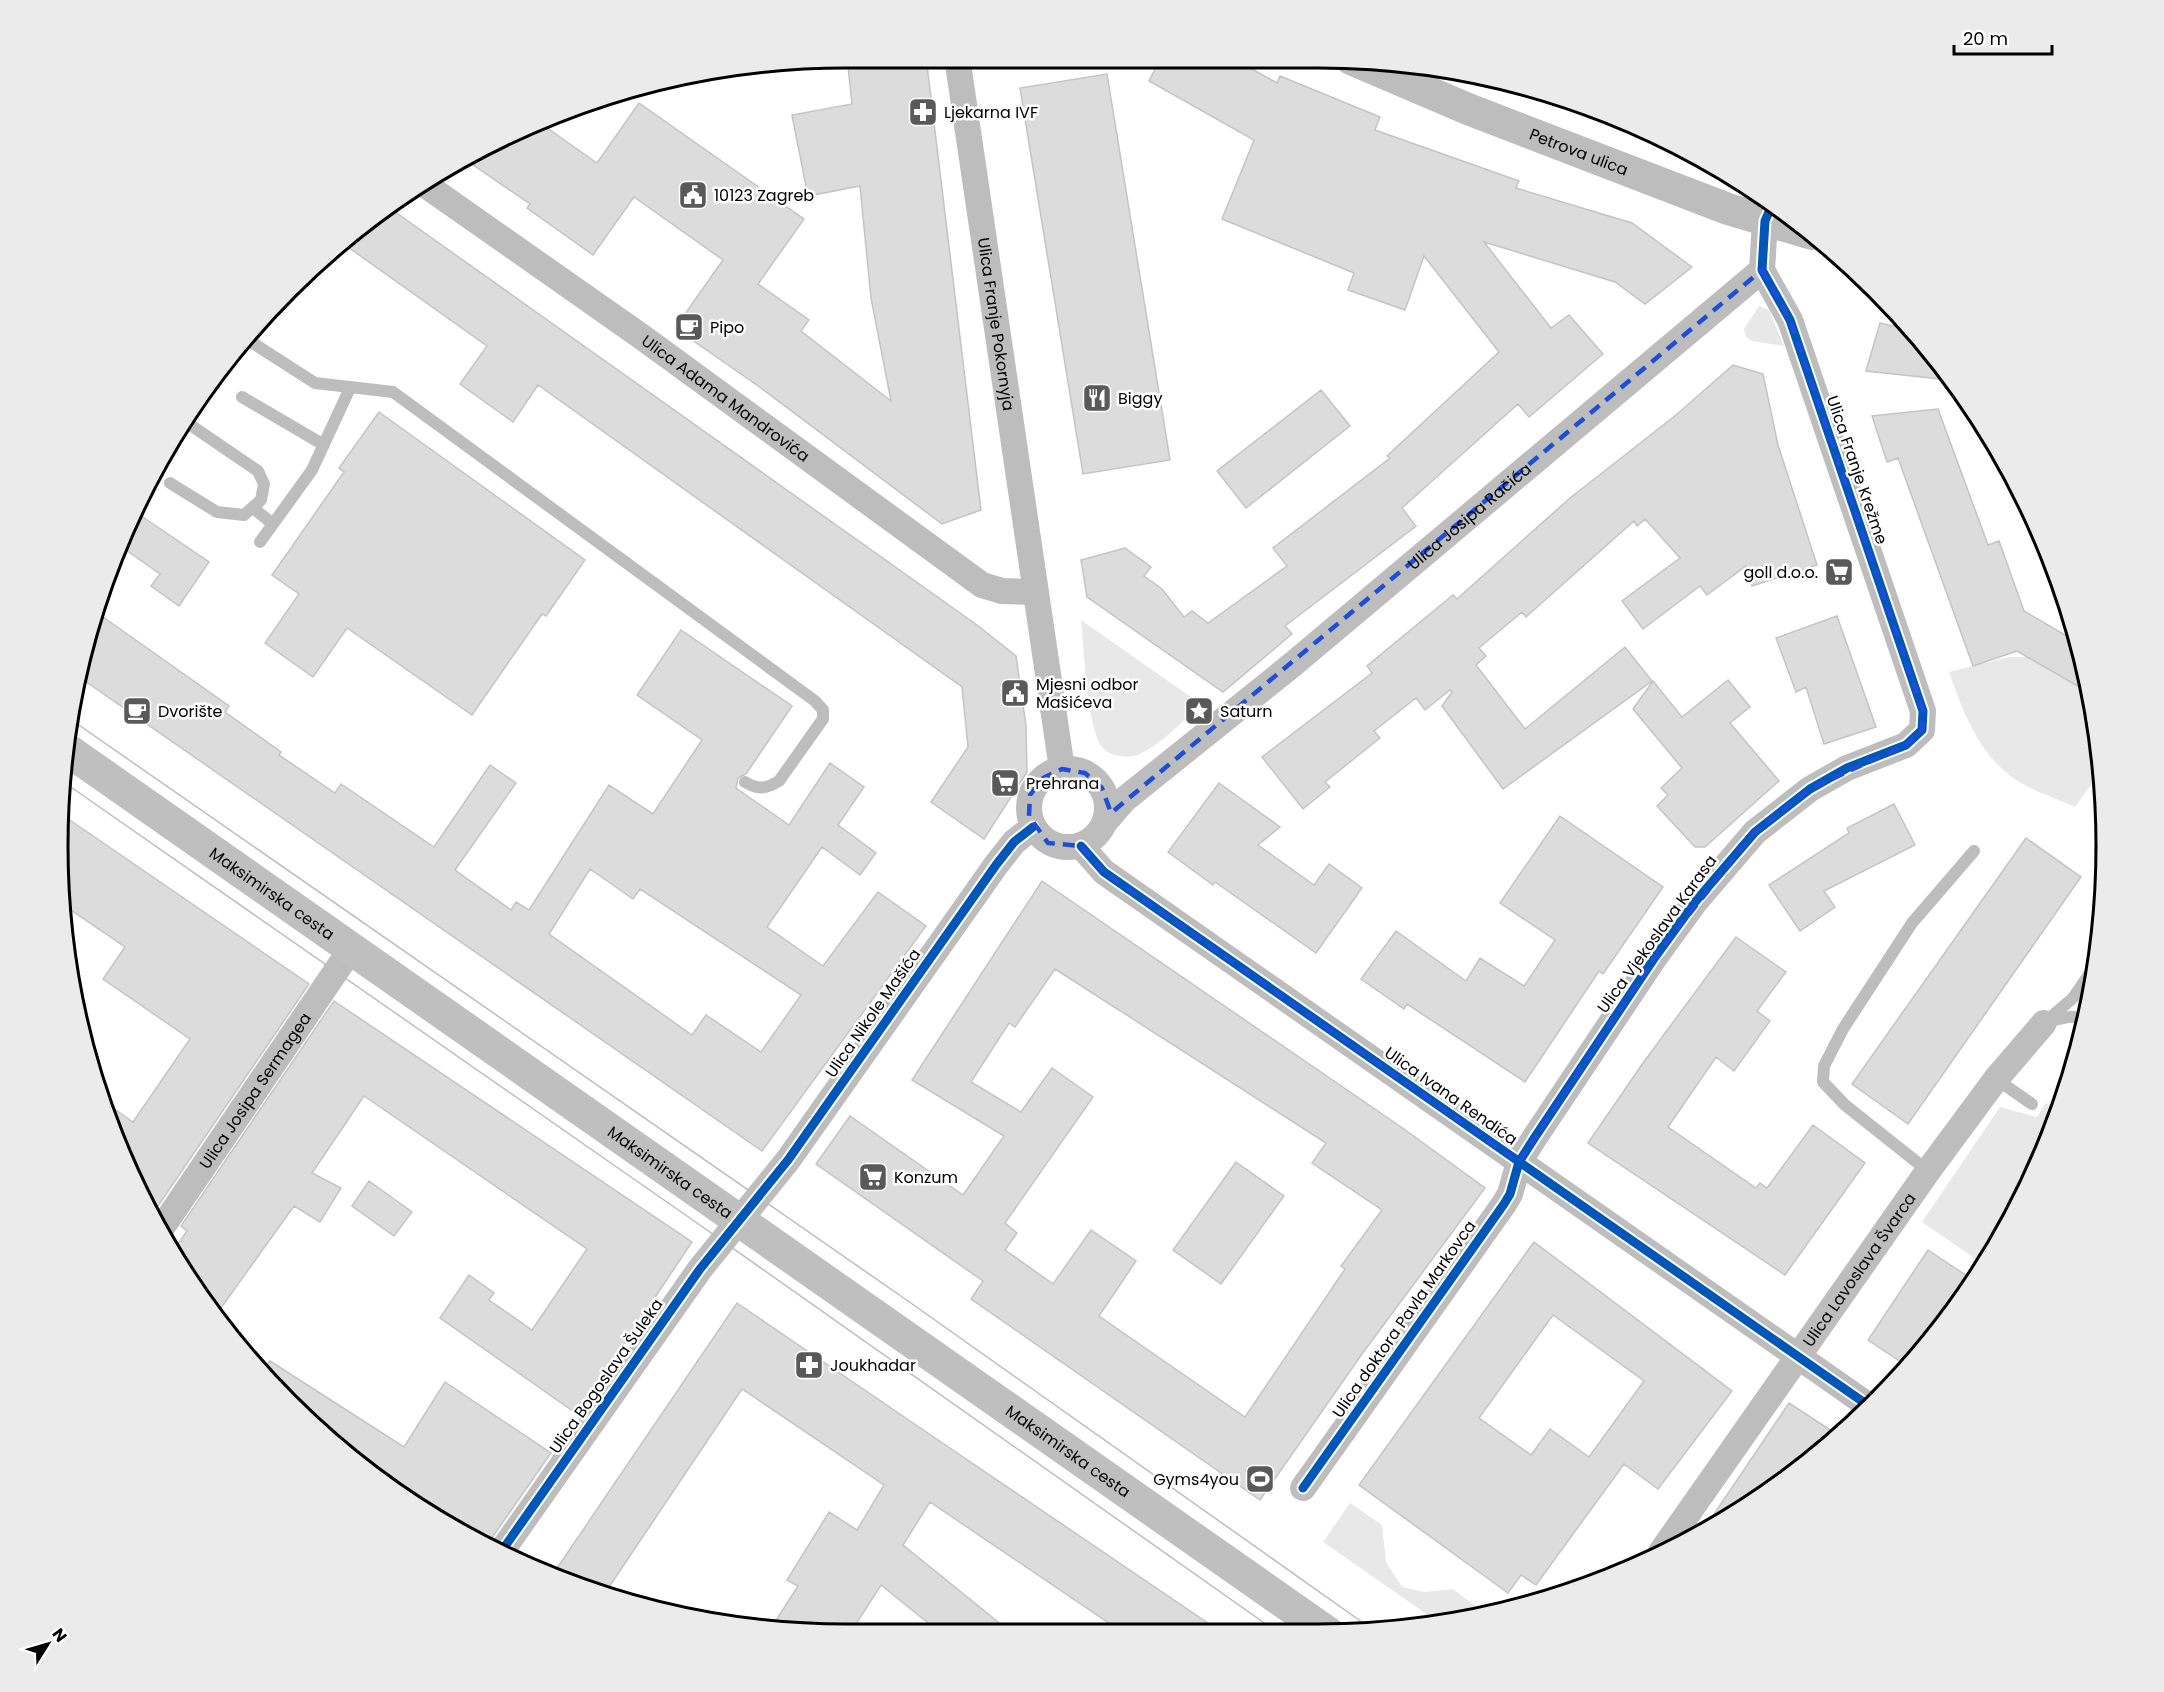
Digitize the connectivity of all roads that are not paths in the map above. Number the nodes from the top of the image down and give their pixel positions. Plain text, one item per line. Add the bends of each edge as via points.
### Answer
1 (959, 68) edge
2 (1376, 70) edge
3 (430, 188) edge
4 (1769, 213) edge
5 (1762, 270) junction
6 (253, 343) edge
7 (350, 388) junction
8 (242, 397) dead end
9 (191, 426) edge
10 (324, 445) junction
11 (170, 483) dead end
12 (253, 508) junction
13 (273, 524) junction
14 (260, 542) dead end
15 (1035, 591) junction
16 (1922, 730) joint
17 (73, 755) edge
18 (1062, 770) junction
19 (745, 782) dead end
20 (1105, 822) junction
21 (1033, 826) junction
22 (1081, 846) junction
23 (1974, 851) dead end
24 (351, 949) junction
25 (2085, 981) edge
26 (2077, 1017) edge
27 (2044, 1023) junction
28 (1996, 1079) junction
29 (2032, 1104) dead end
30 (1519, 1162) junction
31 (1928, 1171) junction
32 (741, 1221) junction
33 (165, 1223) edge
34 (1798, 1356) junction
35 (1862, 1401) edge
36 (1303, 1488) dead end
37 (1669, 1540) edge
38 (506, 1546) edge
39 (1315, 1624) edge

1 - 15 street, Ulica Franje Pokornyja
2 - 4 street, Petrova ulica via 1468,109
3 - 15 street, Ulica Adama Mandrovića via 982,585 1002,591
4 - 5 street
5 - 16 street, Ulica Franje Krežme via 1790,320 1923,711
5 - 20 street, Ulica Josipa Račića via 1292,665 1125,800
6 - 7 lane via 315,383
7 - 10 lane
7 - 19 lane via 393,392 823,710 823,719 779,781 756,789
8 - 10 lane
9 - 12 lane via 258,471 264,484 261,500
10 - 13 lane via 312,470
11 - 12 lane via 217,512 244,515
12 - 13 lane
13 - 14 lane
15 - 18 street, Ulica Franje Pokornyja
16 - 30 street, Ulica Vjekoslava Karasa via 1906,745 1847,768 1810,789 1747,840 1655,957
17 - 24 main road, Maksimirska cesta
18 - 20 street via 1085,773 1102,788
18 - 21 street via 1052,772 1035,786 1029,806
20 - 22 street
21 - 22 street via 1048,843
21 - 32 street, Ulica Nikole Mašića via 996,865
22 - 30 street, Ulica Ivana Rendića via 1104,872
23 - 31 lane via 1912,922 1843,1029 1824,1066 1823,1082 1845,1105
24 - 32 main road, Maksimirska cesta
24 - 33 street, Ulica Josipa Sermagea
25 - 27 lane via 2073,998
26 - 27 lane
27 - 28 street, Ulica Lavoslava Švarca
28 - 29 lane
28 - 31 street, Ulica Lavoslava Švarca
30 - 34 street, Ulica Ivana Rendića
30 - 36 street, Ulica doktora Pavla Markovca via 1504,1204
31 - 34 street, Ulica Lavoslava Švarca
32 - 38 street, Ulica Bogoslava Šuleka via 700,1269
32 - 39 main road, Maksimirska cesta
34 - 35 street, Ulica Ivana Rendića
34 - 37 street, Ulica Lavoslava Švarca

